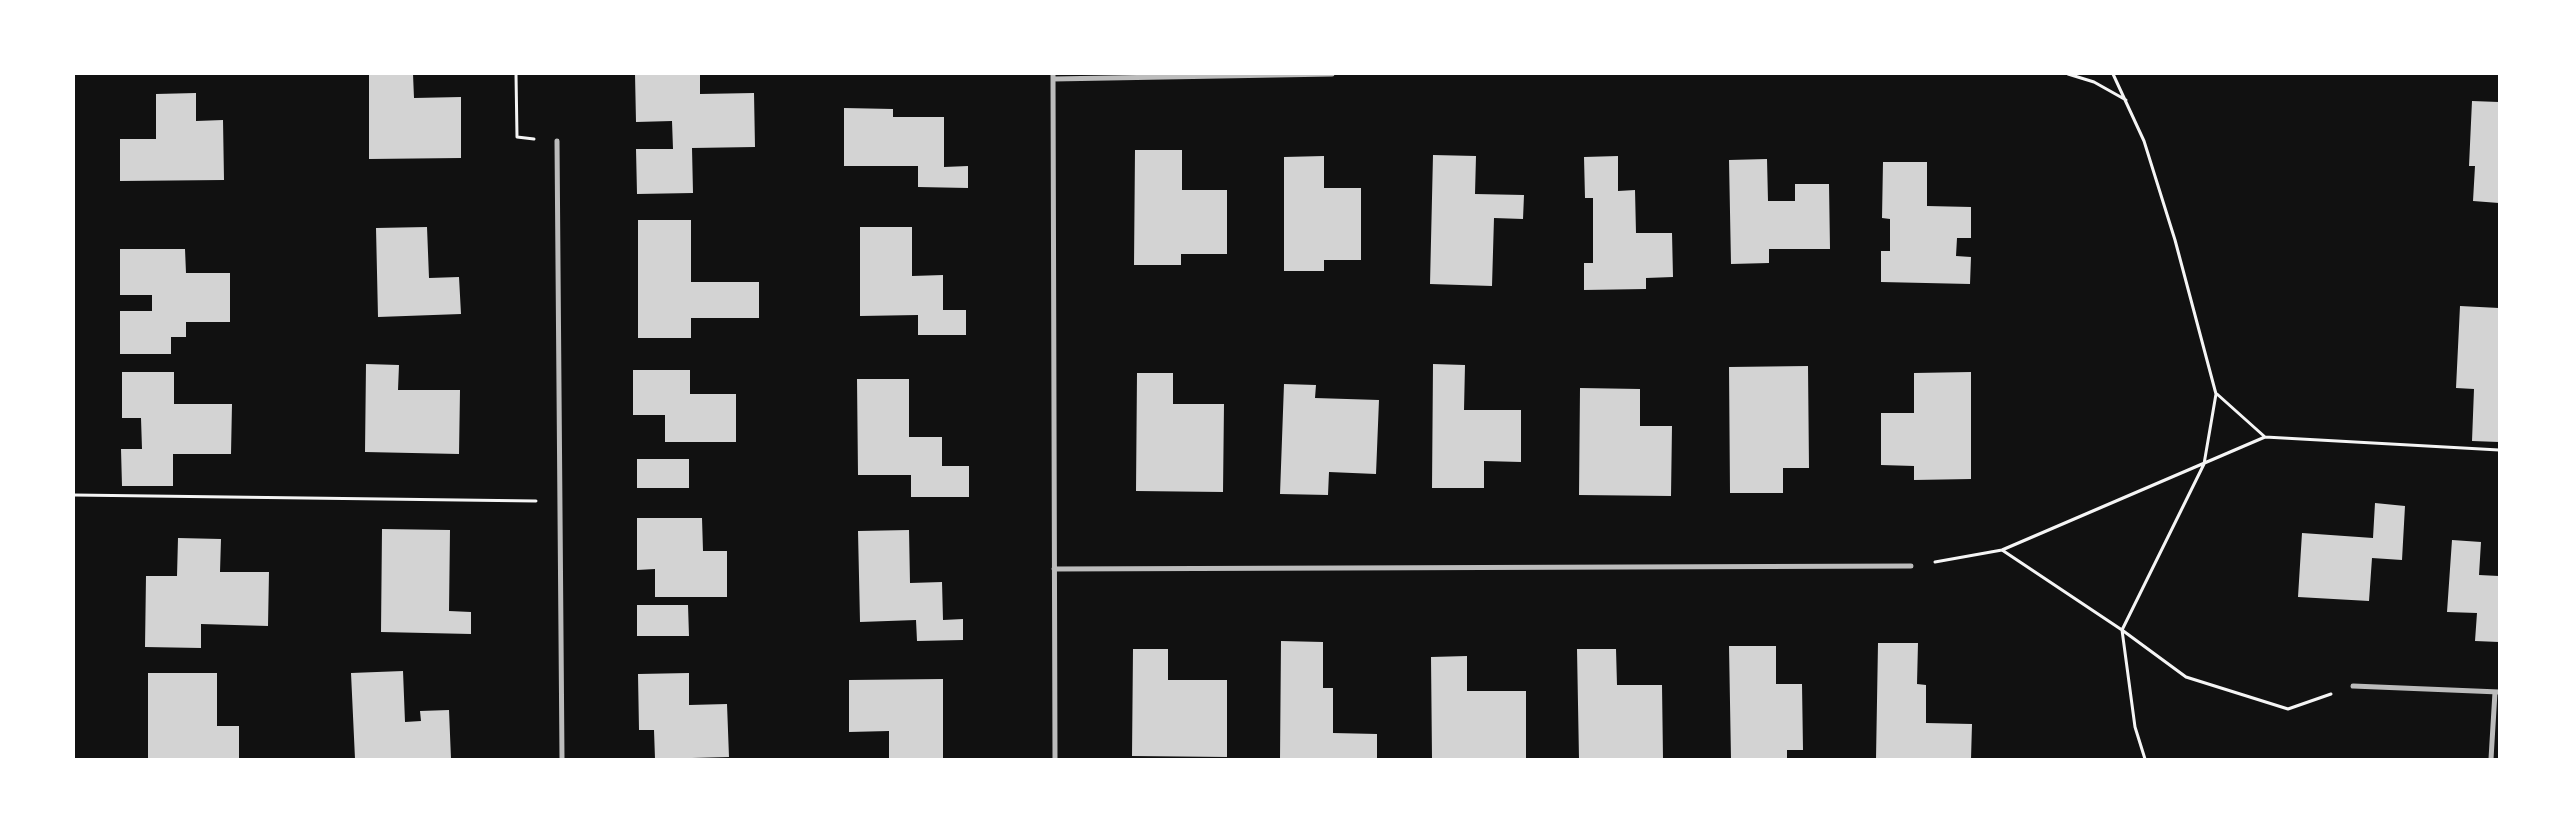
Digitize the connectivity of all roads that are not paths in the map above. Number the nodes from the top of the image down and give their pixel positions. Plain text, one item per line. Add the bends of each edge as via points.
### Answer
1 (1332, 74) edge
2 (1053, 76) edge
3 (557, 142) road end
4 (1911, 566) road end
5 (1054, 568) junction
6 (2353, 686) road end
7 (2497, 692) edge
8 (562, 759) edge
9 (1055, 759) edge
10 (2491, 759) edge

1 - 2 street
2 - 5 street
3 - 8 street
4 - 5 street
5 - 9 street
6 - 7 street
7 - 10 street

